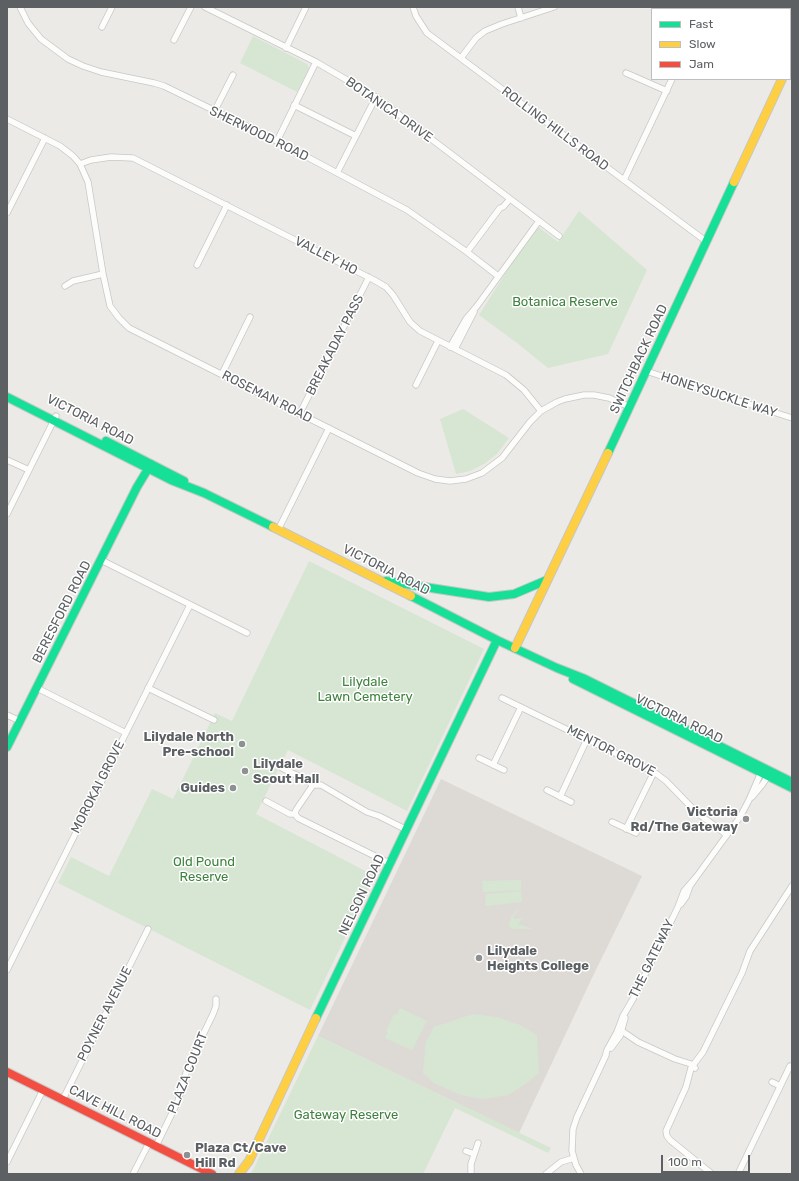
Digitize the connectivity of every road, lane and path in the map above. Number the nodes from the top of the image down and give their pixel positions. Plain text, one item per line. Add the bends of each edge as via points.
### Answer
1 (20, 7) edge
2 (112, 7) edge
3 (190, 7) edge
4 (205, 7) edge
5 (306, 7) edge
6 (413, 7) edge
7 (518, 7) edge
8 (554, 7) edge
9 (521, 18) junction
10 (102, 27) dead end
11 (174, 40) dead end
12 (286, 48) junction
13 (460, 58) junction
14 (316, 62) junction
15 (626, 73) dead end
16 (233, 75) dead end
17 (671, 80) edge
18 (782, 80) edge
19 (666, 90) junction
20 (376, 97) junction
21 (294, 105) junction
22 (214, 112) junction
23 (7, 119) edge
24 (356, 136) junction
25 (45, 138) junction
26 (276, 141) junction
27 (80, 164) junction
28 (337, 173) junction
29 (624, 180) junction
30 (510, 199) junction
31 (227, 205) junction
32 (7, 213) edge
33 (539, 221) junction
34 (559, 236) dead end
35 (706, 242) junction
36 (467, 252) junction
37 (197, 264) dead end
38 (103, 274) junction
39 (498, 276) junction
40 (369, 277) junction
41 (65, 286) dead end
42 (250, 317) dead end
43 (438, 340) junction
44 (453, 348) junction
45 (646, 371) junction
46 (222, 374) junction
47 (416, 385) dead end
48 (7, 391) edge
49 (7, 397) edge
50 (630, 407) junction
51 (541, 411) junction
52 (300, 413) junction
53 (55, 418) junction
54 (792, 418) edge
55 (329, 428) junction
56 (7, 460) edge
57 (148, 466) junction
58 (29, 470) junction
59 (7, 514) edge
60 (278, 530) junction
61 (101, 560) junction
62 (378, 580) junction
63 (547, 580) junction
64 (190, 605) junction
65 (247, 633) dead end
66 (497, 640) junction
67 (515, 648) junction
68 (37, 688) junction
69 (148, 688) junction
70 (502, 698) dead end
71 (521, 707) junction
72 (7, 714) edge
73 (214, 720) dead end
74 (20, 721) junction
75 (126, 732) junction
76 (587, 739) junction
77 (7, 747) edge
78 (479, 758) dead end
79 (493, 765) junction
80 (282, 768) dead end
81 (504, 770) dead end
82 (654, 772) junction
83 (766, 772) junction
84 (792, 782) edge
85 (313, 785) junction
86 (792, 788) edge
87 (547, 790) dead end
88 (560, 797) junction
89 (266, 801) dead end
90 (570, 802) dead end
91 (295, 814) junction
92 (612, 822) dead end
93 (626, 829) junction
94 (407, 830) junction
95 (636, 833) dead end
96 (727, 835) junction
97 (391, 864) junction
98 (792, 886) edge
99 (148, 929) dead end
100 (7, 970) edge
101 (216, 999) dead end
102 (620, 1033) junction
103 (790, 1066) dead end
104 (693, 1068) junction
105 (7, 1072) edge
106 (772, 1082) dead end
107 (780, 1086) junction
108 (42, 1090) junction
109 (63, 1099) junction
110 (478, 1142) dead end
111 (153, 1144) junction
112 (466, 1151) dead end
113 (474, 1154) junction
114 (574, 1158) junction
115 (249, 1161) junction
116 (7, 1162) edge
117 (133, 1174) edge
118 (212, 1174) edge
119 (239, 1174) edge
120 (246, 1174) edge
121 (471, 1174) edge
122 (546, 1174) edge
123 (581, 1174) edge
124 (712, 1174) edge
125 (738, 1174) edge

1 - 22 street, SHERWOOD ROAD via 28,23 41,39 68,59 101,72 158,84
2 - 10 street
3 - 11 street
4 - 12 street, BOTANICA DRIVE
5 - 12 street
6 - 13 street, ROLLING HILLS ROAD via 428,33
7 - 9 street
8 - 9 street
9 - 13 street via 484,31
12 - 14 street, BOTANICA DRIVE
13 - 29 street, ROLLING HILLS ROAD
14 - 20 street, BOTANICA DRIVE
14 - 21 street
15 - 19 street
16 - 22 street
17 - 19 street
18 - 35 main road, SWITCHBACK ROAD
19 - 29 street
20 - 24 street
20 - 30 street, BOTANICA DRIVE
21 - 24 street
21 - 26 street
22 - 26 street, SHERWOOD ROAD
23 - 25 street, ROSEMAN ROAD
24 - 28 street
25 - 27 street, ROSEMAN ROAD via 66,150
25 - 32 street
26 - 28 street, SHERWOOD ROAD
27 - 31 street, VALLEY HO via 111,157 132,158
27 - 38 street, ROSEMAN ROAD via 88,182
28 - 36 street, SHERWOOD ROAD via 407,210
29 - 35 street, ROLLING HILLS ROAD
30 - 33 street, BOTANICA DRIVE
30 - 36 street via 500,208
31 - 37 street
31 - 40 street, VALLEY HO
33 - 34 street, BOTANICA DRIVE
33 - 39 street
35 - 45 main road, SWITCHBACK ROAD
36 - 39 street, SHERWOOD ROAD
38 - 41 street via 72,281
38 - 46 street, ROSEMAN ROAD via 110,306 129,328
39 - 44 street
40 - 43 street, VALLEY HO via 390,291 415,327
40 - 52 street, BREAKADAY PASS
42 - 46 street
43 - 44 street, VALLEY HO
43 - 47 street
44 - 51 street, VALLEY HO via 512,380 532,398
45 - 50 main road, SWITCHBACK ROAD
45 - 54 street, HONEYSUCKLE WAY
46 - 52 street, ROSEMAN ROAD
48 - 53 main road, VICTORIA ROAD
49 - 53 main road, VICTORIA ROAD
50 - 51 street, ROSEMAN ROAD via 609,398 584,395 561,400
50 - 63 main road, SWITCHBACK ROAD
51 - 55 street, ROSEMAN ROAD via 495,464 473,477 450,481 418,473
52 - 55 street, ROSEMAN ROAD
53 - 57 main road, VICTORIA ROAD
53 - 58 street
55 - 60 street
56 - 58 street
57 - 60 main road, VICTORIA ROAD via 171,480 204,493
57 - 61 main road, BERESFORD ROAD via 141,475
58 - 59 street
60 - 62 main road, VICTORIA ROAD
61 - 64 street
61 - 68 main road, BERESFORD ROAD
62 - 63 main road via 489,597 514,594
62 - 66 main road, VICTORIA ROAD
63 - 67 main road, SWITCHBACK ROAD
64 - 65 street
64 - 69 street, MOROKAI GROVE
66 - 67 main road, VICTORIA ROAD
66 - 94 main road, NELSON ROAD
67 - 83 main road, VICTORIA ROAD via 585,679
68 - 74 main road, BERESFORD ROAD
68 - 75 street
69 - 73 street
69 - 75 street, MOROKAI GROVE
70 - 71 street, MENTOR GROVE
71 - 76 street, MENTOR GROVE
71 - 79 street
72 - 74 street
74 - 77 main road, BERESFORD ROAD
75 - 100 street, MOROKAI GROVE
76 - 82 street, MENTOR GROVE
76 - 88 street
78 - 79 street
79 - 81 street
80 - 85 street
82 - 93 street
82 - 96 street, MENTOR GROVE via 696,812
83 - 84 main road, VICTORIA ROAD
83 - 86 main road, VICTORIA ROAD
83 - 96 street, THE GATEWAY
85 - 91 street
85 - 94 street via 321,785 367,812
87 - 88 street
88 - 90 street
89 - 91 street via 290,814
91 - 97 street via 298,818
92 - 93 street
93 - 95 street
94 - 97 main road, NELSON ROAD
96 - 102 street, THE GATEWAY via 678,907 633,999 622,1016
97 - 115 main road, NELSON ROAD
98 - 104 street via 750,951 701,1060
99 - 109 street, POYNER AVENUE
101 - 111 street, PLAZA COURT via 216,1006 190,1062 178,1101
102 - 104 street
102 - 114 street, THE GATEWAY via 607,1050 575,1122 572,1143
103 - 107 street
104 - 124 street via 693,1076 666,1131 673,1143
105 - 108 main road, CAVE HILL ROAD
106 - 107 street
107 - 125 street
108 - 109 main road, CAVE HILL ROAD
108 - 116 street
109 - 111 main road, CAVE HILL ROAD
110 - 113 street
111 - 117 street, PLAZA COURT
111 - 118 main road, CAVE HILL ROAD
112 - 113 street
113 - 121 street
114 - 122 street via 561,1162
114 - 123 street, THE GATEWAY
115 - 119 main road, NELSON ROAD
115 - 120 main road, NELSON ROAD

